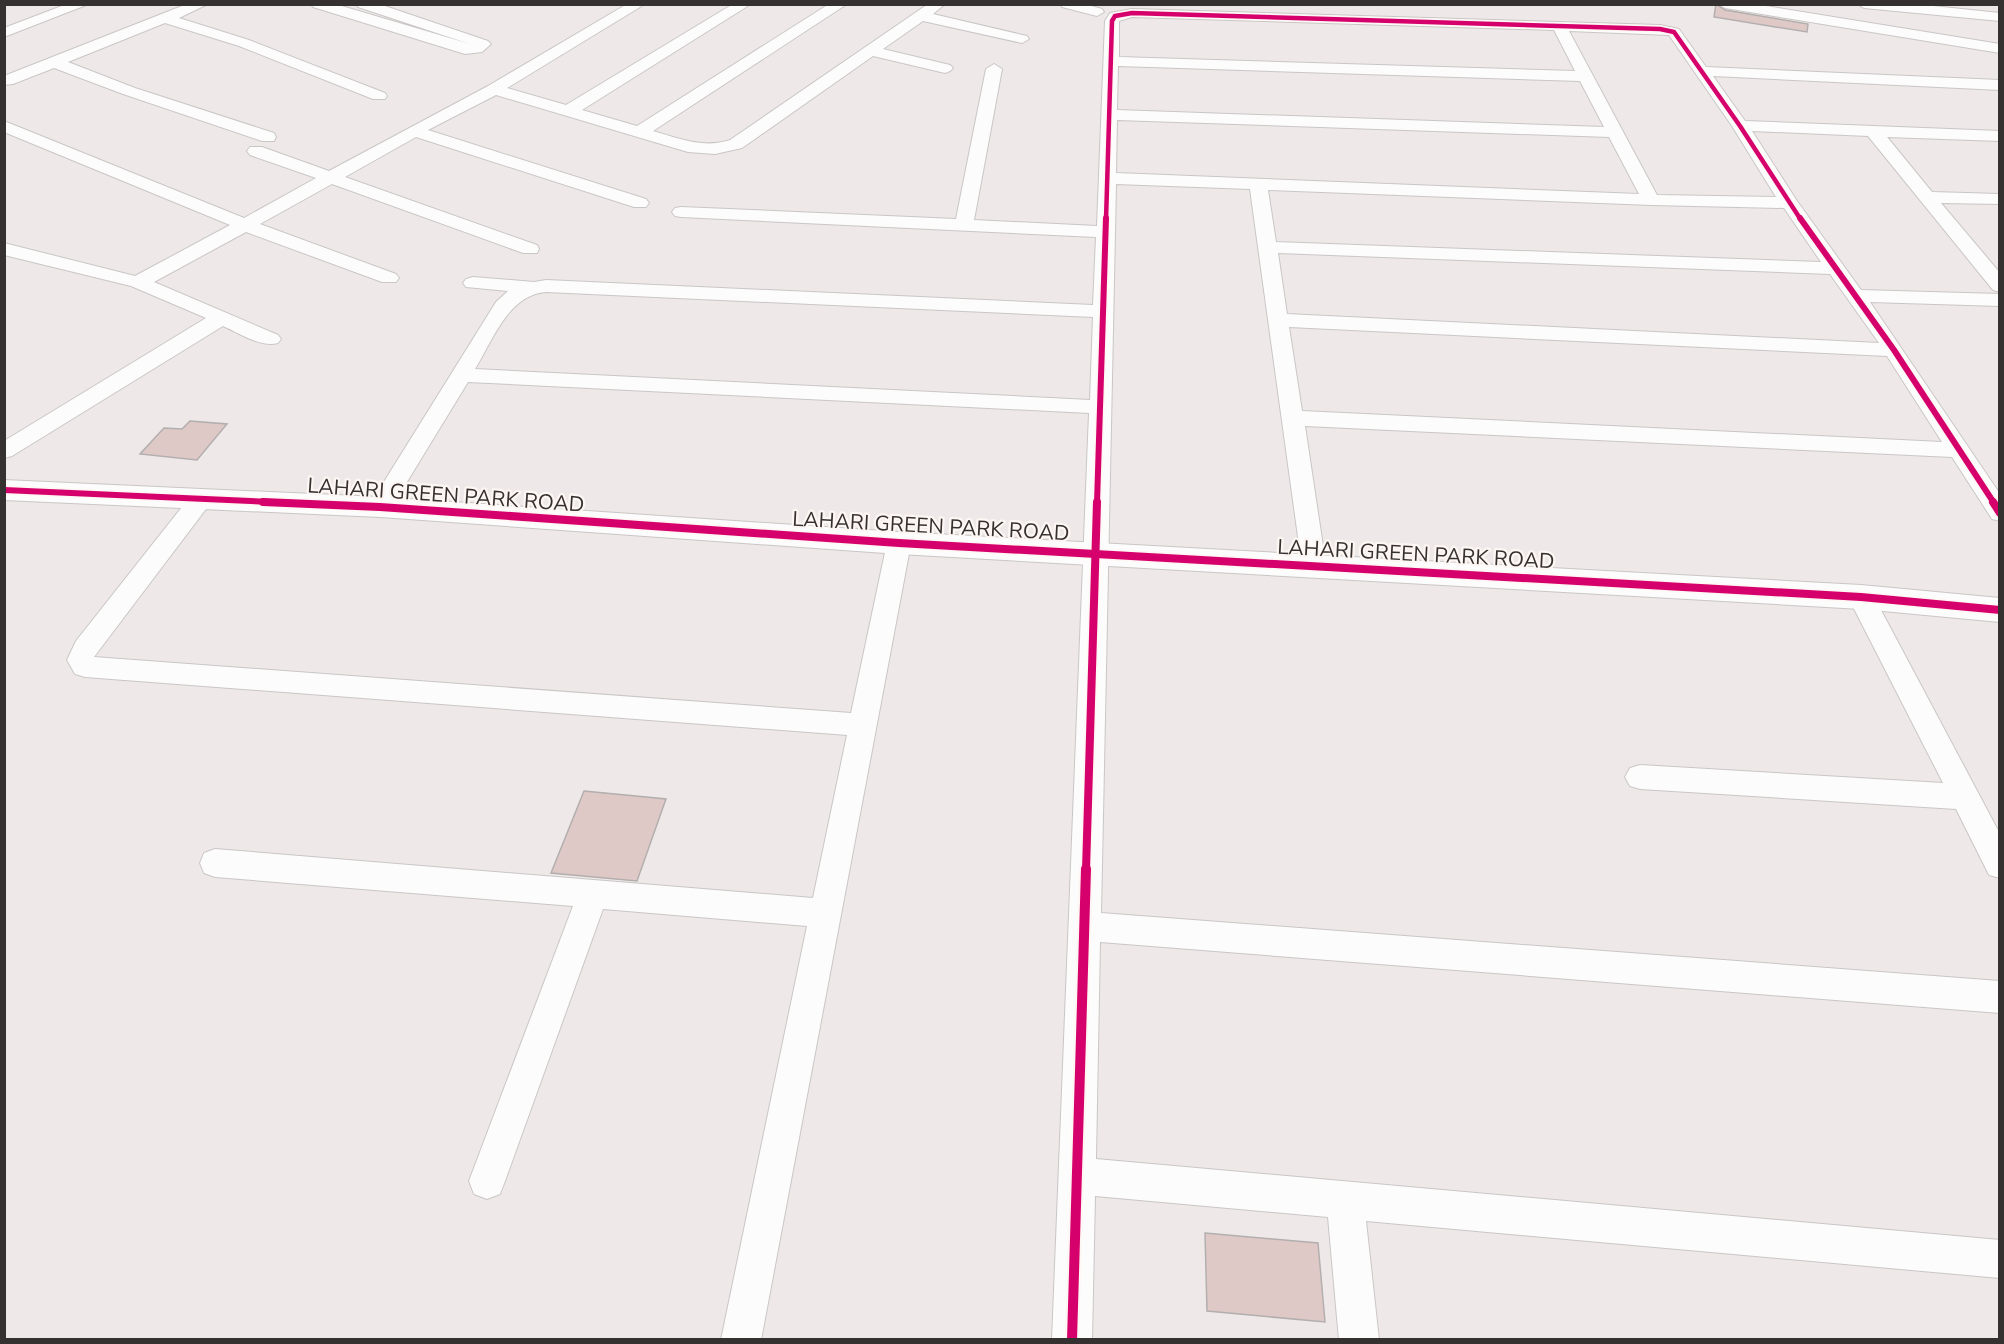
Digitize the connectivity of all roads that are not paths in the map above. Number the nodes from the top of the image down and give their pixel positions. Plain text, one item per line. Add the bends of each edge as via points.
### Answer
1 (82, 4) edge
2 (201, 4) edge
3 (363, 4) edge
4 (638, 4) edge
5 (744, 4) edge
6 (840, 4) edge
7 (938, 4) edge
8 (1067, 4) edge
9 (1725, 4) edge
10 (1864, 4) edge
11 (322, 5) edge
12 (1879, 6) edge
13 (1762, 8) edge
14 (1097, 12) dead end
15 (921, 16) junction
16 (1663, 16) dead end
17 (2000, 17) edge
18 (167, 19) junction
19 (1559, 26) junction
20 (1878, 31) junction
21 (1674, 32) junction
22 (4, 33) edge
23 (1022, 39) dead end
24 (2000, 49) edge
25 (871, 51) junction
26 (53, 62) junction
27 (1110, 62) junction
28 (945, 68) dead end
29 (994, 69) dead end
30 (1702, 71) junction
31 (1586, 76) junction
32 (7, 81) dead end
33 (2000, 86) edge
34 (494, 89) junction
35 (379, 96) dead end
36 (570, 110) junction
37 (1109, 115) junction
38 (4, 126) edge
39 (1740, 126) junction
40 (414, 131) junction
41 (639, 132) junction
42 (1615, 132) junction
43 (1874, 132) junction
44 (23, 135) junction
45 (2000, 136) edge
46 (268, 137) dead end
47 (4, 142) edge
48 (256, 151) dead end
49 (330, 178) junction
50 (1107, 178) junction
51 (1258, 184) junction
52 (1927, 197) junction
53 (2000, 199) edge
54 (1651, 200) junction
55 (640, 203) dead end
56 (1790, 203) junction
57 (681, 212) dead end
58 (245, 225) junction
59 (963, 225) junction
60 (1106, 232) junction
61 (1267, 247) junction
62 (4, 249) edge
63 (530, 249) dead end
64 (1837, 268) junction
65 (1996, 276) edge
66 (389, 278) dead end
67 (138, 282) junction
68 (473, 284) dead end
69 (532, 287) junction
70 (1856, 296) junction
71 (2000, 300) edge
72 (1103, 311) junction
73 (221, 318) junction
74 (1278, 320) junction
75 (271, 339) dead end
76 (1894, 350) junction
77 (461, 375) junction
78 (1100, 407) junction
79 (1292, 418) junction
80 (1958, 450) junction
81 (4, 451) edge
82 (4, 490) edge
83 (201, 499) junction
84 (380, 507) junction
85 (2000, 513) edge
86 (899, 543) junction
87 (1096, 553) junction
88 (1314, 567) junction
89 (1862, 597) junction
90 (2000, 610) edge
91 (864, 725) junction
92 (1640, 777) dead end
93 (1965, 797) junction
94 (214, 863) dead end
95 (2000, 865) edge
96 (592, 894) junction
97 (827, 913) junction
98 (1085, 926) junction
99 (2000, 997) edge
100 (1077, 1176) junction
101 (487, 1181) dead end
102 (1345, 1200) junction
103 (2000, 1259) edge
104 (741, 1340) edge
105 (1072, 1340) edge
106 (1359, 1340) edge

1 - 22 street
2 - 18 street
3 - 11 street via 483,44 477,49 465,49
4 - 34 street
5 - 36 street
6 - 41 street
7 - 15 street
8 - 14 street
9 - 13 street
10 - 12 street
12 - 17 street
12 - 20 street
13 - 20 street
15 - 23 street
15 - 25 street
16 - 21 street
18 - 26 street
18 - 35 street via 244,43
19 - 21 street
19 - 27 street via 1122,14 1112,21
19 - 31 street
20 - 24 street
21 - 30 street
25 - 28 street
25 - 41 street via 736,144 709,150
26 - 32 street
26 - 46 street
27 - 31 street
27 - 37 street
29 - 59 street
30 - 33 street
30 - 39 street
31 - 42 street
34 - 36 street
34 - 40 street
36 - 41 street
37 - 42 street
37 - 50 street
38 - 44 street
39 - 43 street
39 - 56 street
40 - 49 street
40 - 55 street
42 - 54 street
43 - 45 street
43 - 52 street
44 - 47 street
44 - 58 street
48 - 49 street
49 - 58 street
49 - 63 street
50 - 51 street
50 - 60 street
51 - 54 street
51 - 61 street
52 - 53 street
52 - 65 street
54 - 56 street
56 - 64 street
57 - 59 street
58 - 66 street
58 - 67 street
59 - 60 street
60 - 72 street
61 - 64 street
61 - 74 street
62 - 67 street
64 - 70 street
67 - 73 street
68 - 69 street
69 - 72 street
69 - 77 street via 518,291 506,302
70 - 71 street
70 - 76 street
72 - 78 street
73 - 75 street
73 - 81 street
74 - 76 street
74 - 79 street
76 - 80 street
77 - 78 street
77 - 84 street
78 - 87 street
79 - 80 street
79 - 88 street
80 - 85 street
82 - 83 street, LAHARI GREEN PARK ROAD
83 - 84 street, LAHARI GREEN PARK ROAD
83 - 91 street via 85,648 80,660 85,667
84 - 86 street, LAHARI GREEN PARK ROAD
86 - 87 street, LAHARI GREEN PARK ROAD
86 - 91 street
87 - 88 street, LAHARI GREEN PARK ROAD
87 - 98 street
88 - 89 street, LAHARI GREEN PARK ROAD
89 - 90 street, LAHARI GREEN PARK ROAD
89 - 93 street
91 - 97 street
92 - 93 street
93 - 95 street
94 - 96 street
96 - 97 street
96 - 101 street
97 - 104 street
98 - 99 street
98 - 100 street
100 - 102 street
100 - 105 street
102 - 103 street
102 - 106 street

